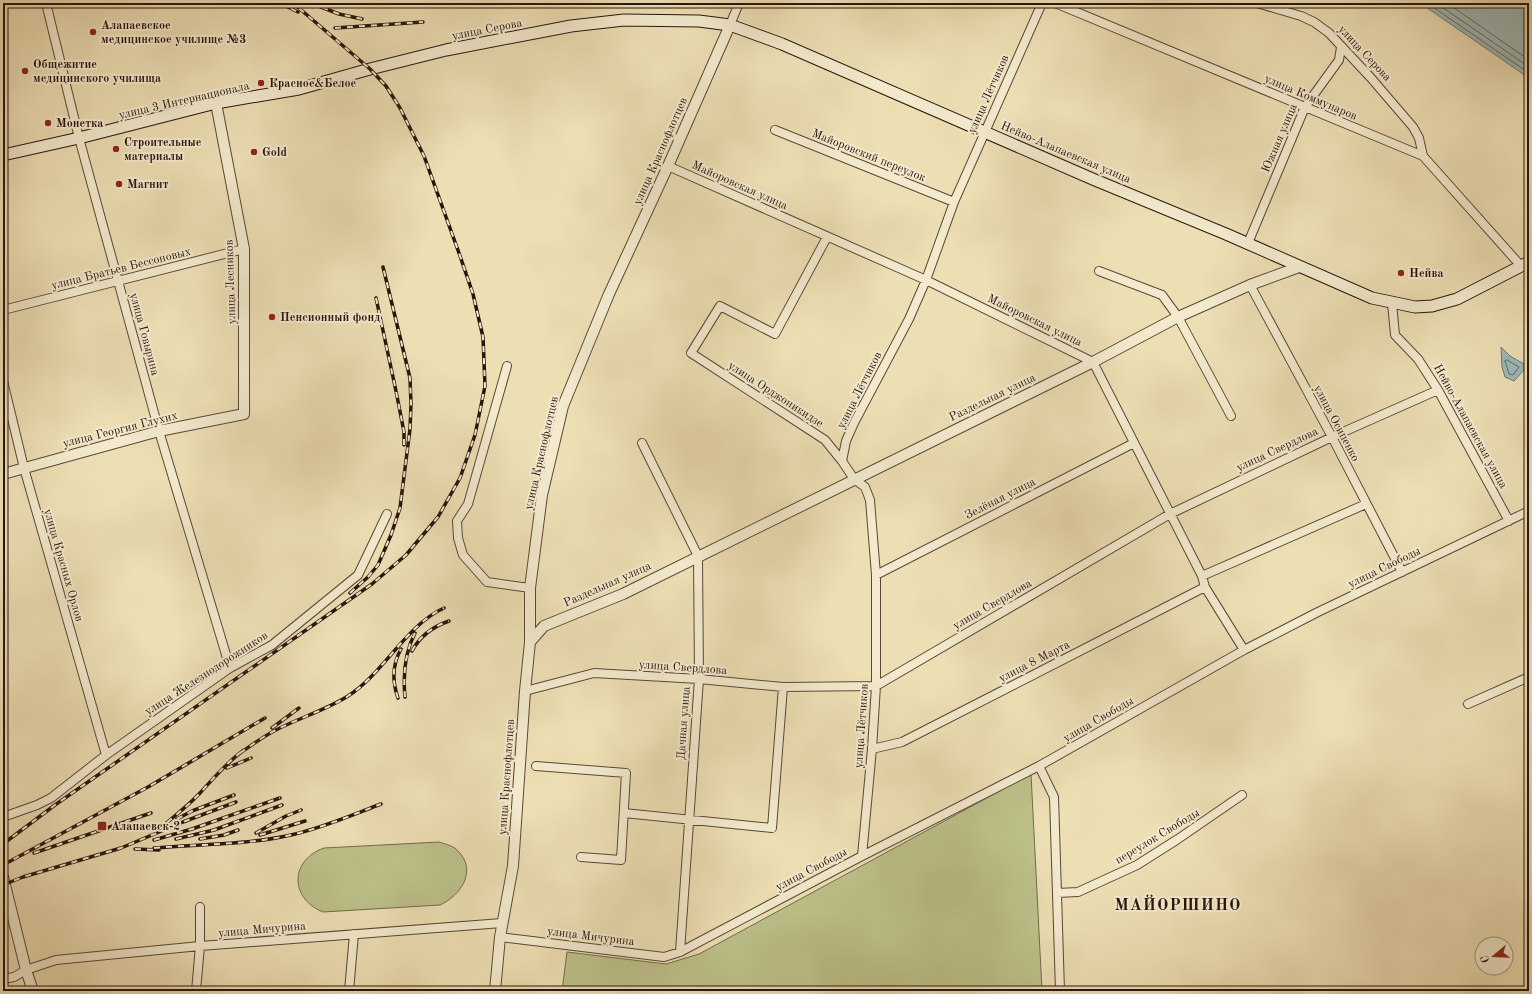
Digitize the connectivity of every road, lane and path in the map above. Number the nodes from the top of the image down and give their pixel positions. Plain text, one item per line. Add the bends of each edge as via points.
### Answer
1 (46, 3) edge
2 (739, 3) edge
3 (1042, 3) edge
4 (1055, 3) edge
5 (1257, 3) edge
6 (730, 24) junction
7 (1341, 47) junction
8 (370, 69) joint
9 (216, 104) junction
10 (1305, 107) junction
11 (774, 130) dead end
12 (984, 131) junction
13 (79, 138) junction
14 (3, 154) edge
15 (1423, 156) junction
16 (668, 166) junction
17 (954, 202) junction
18 (827, 237) junction
19 (1248, 243) dead end
20 (244, 249) junction
21 (1525, 264) edge
22 (1300, 267) junction
23 (1099, 271) dead end
24 (926, 280) junction
25 (118, 281) junction
26 (1250, 285) junction
27 (1392, 303) junction
28 (3, 310) edge
29 (1178, 318) junction
30 (1093, 362) junction
31 (507, 366) dead end
32 (3, 381) edge
33 (1438, 390) junction
34 (244, 414) joint
35 (1230, 416) dead end
36 (159, 431) junction
37 (1332, 437) junction
38 (642, 443) dead end
39 (1134, 443) junction
40 (842, 461) junction
41 (24, 468) junction
42 (3, 474) edge
43 (854, 479) junction
44 (1366, 504) junction
45 (1529, 511) edge
46 (387, 514) dead end
47 (1170, 514) junction
48 (1508, 521) junction
49 (698, 556) junction
50 (1402, 572) junction
51 (876, 575) junction
52 (1202, 576) junction
53 (1205, 587) junction
54 (530, 588) junction
55 (530, 642) junction
56 (1244, 650) junction
57 (230, 668) junction
58 (1529, 677) edge
59 (699, 679) junction
60 (876, 686) junction
61 (783, 687) junction
62 (525, 690) junction
63 (1468, 704) dead end
64 (872, 749) junction
65 (106, 755) junction
66 (536, 766) dead end
67 (1039, 766) junction
68 (1242, 795) dead end
69 (624, 813) junction
70 (3, 816) edge
71 (688, 820) junction
72 (862, 856) junction
73 (581, 858) dead end
74 (3, 877) edge
75 (1057, 893) junction
76 (200, 907) dead end
77 (502, 923) junction
78 (354, 934) junction
79 (500, 937) junction
80 (200, 946) junction
81 (680, 952) junction
82 (26, 970) junction
83 (3, 979) edge
84 (33, 991) edge
85 (196, 991) edge
86 (349, 991) edge
87 (494, 991) edge
88 (1060, 991) edge

1 - 13 street, улица Говырина
2 - 6 street, улица Краснофлотцев
3 - 12 street, улица Лётчиков
4 - 10 street, улица Коммунаров
5 - 7 street, улица Серова via 1314,22 1329,33
6 - 8 main road, улица Серова via 624,20 571,26 446,50
6 - 12 main road, Нейво-Алапаевская улица
6 - 16 street, улица Краснофлотцев
7 - 10 street, Южная улица via 1338,60
7 - 15 street, улица Серова via 1368,74 1413,127 1419,138
8 - 9 main road, улица 3 Интернационала via 299,89
9 - 13 main road, улица 3 Интернационала
9 - 20 street, улица Лесников
10 - 15 street, улица Коммунаров
10 - 19 street, Южная улица
11 - 17 street, Майоровский переулок
12 - 17 street, улица Лётчиков
12 - 22 main road, Нейво-Алапаевская улица
13 - 14 main road, улица 3 Интернационала
13 - 25 street, улица Говырина
15 - 21 street, улица Коммунаров
16 - 18 street, Майоровская улица
16 - 54 street, улица Краснофлотцев via 609,294 563,406 542,496
17 - 24 street, улица Лётчиков
18 - 24 street, Майоровская улица
18 - 40 street, улица Орджоникидзе via 775,334 720,306 691,353 825,440
20 - 25 street, улица Братьев Бессоновых
20 - 34 street, улица Лесников
21 - 27 main road, Нейво-Алапаевская улица via 1457,299 1432,306 1415,307
22 - 26 street, Раздельная улица
22 - 27 main road, Нейво-Алапаевская улица via 1372,298
23 - 29 street via 1162,295
24 - 30 street, Майоровская улица
24 - 40 street, улица Лётчиков via 909,319 854,423 846,441
25 - 28 street, улица Братьев Бессоновых
25 - 36 street, улица Говырина
26 - 29 street, Раздельная улица
26 - 37 street, улица Осипенко
27 - 33 street, Нейво-Алапаевская улица via 1395,335 1418,359
29 - 30 street, Раздельная улица
29 - 35 street
30 - 39 street
30 - 43 street, Раздельная улица
31 - 54 street via 468,504 457,521 458,538 463,555 487,582
32 - 41 street, улица Красных Орлов
33 - 37 street, улица Свердлова
33 - 48 street, Нейво-Алапаевская улица
34 - 36 street, улица Георгия Глухих
36 - 41 street, улица Георгия Глухих
36 - 57 street, улица Говырина
37 - 44 street, улица Осипенко
37 - 47 street, улица Свердлова
38 - 49 street
39 - 47 street
39 - 51 street, Зелёная улица
40 - 43 street, улица Лётчиков
41 - 42 street, улица Георгия Глухих
41 - 65 street, улица Красных Орлов
43 - 49 street, Раздельная улица
43 - 51 street, улица Лётчиков via 865,487 870,500
44 - 50 street, улица Осипенко
44 - 52 street
45 - 48 street, улица Свободы
46 - 57 street, улица Железнодорожников via 358,575 272,645
47 - 52 street
47 - 60 street, улица Свердлова
48 - 50 street, улица Свободы
49 - 55 street, Раздельная улица via 623,594 544,626
49 - 59 street, Дачная улица
50 - 56 street, улица Свободы
51 - 60 street, улица Лётчиков
52 - 53 street
53 - 56 street
53 - 64 street, улица 8 Марта via 902,742
54 - 55 street, улица Краснофлотцев
55 - 62 street, улица Краснофлотцев
56 - 67 street, улица Свободы
57 - 65 street, улица Железнодорожников
58 - 63 street
59 - 61 street, улица Свердлова
59 - 62 street, улица Свердлова via 594,673
59 - 71 street, Дачная улица
60 - 61 street, улица Свердлова
60 - 64 street, улица Лётчиков
61 - 71 street via 772,828
62 - 77 street, улица Краснофлотцев via 513,866
64 - 72 street, улица Лётчиков
65 - 70 street, улица Железнодорожников via 51,798
66 - 69 street via 626,773
67 - 72 street, улица Свободы
67 - 75 street via 1054,798
68 - 75 street, переулок Свободы via 1137,865 1078,892
69 - 71 street
69 - 73 street via 621,860
71 - 81 street, Дачная улица
72 - 81 street, улица Свободы
74 - 82 street
75 - 88 street
76 - 80 street
77 - 78 street, улица Мичурина
77 - 79 street, улица Краснофлотцев
78 - 80 street, улица Мичурина
78 - 86 street
79 - 81 street, улица Мичурина via 664,957
79 - 87 street, улица Краснофлотцев
80 - 82 street, улица Мичурина via 56,960
80 - 85 street
82 - 83 street, улица Мичурина via 14,977
82 - 84 street

